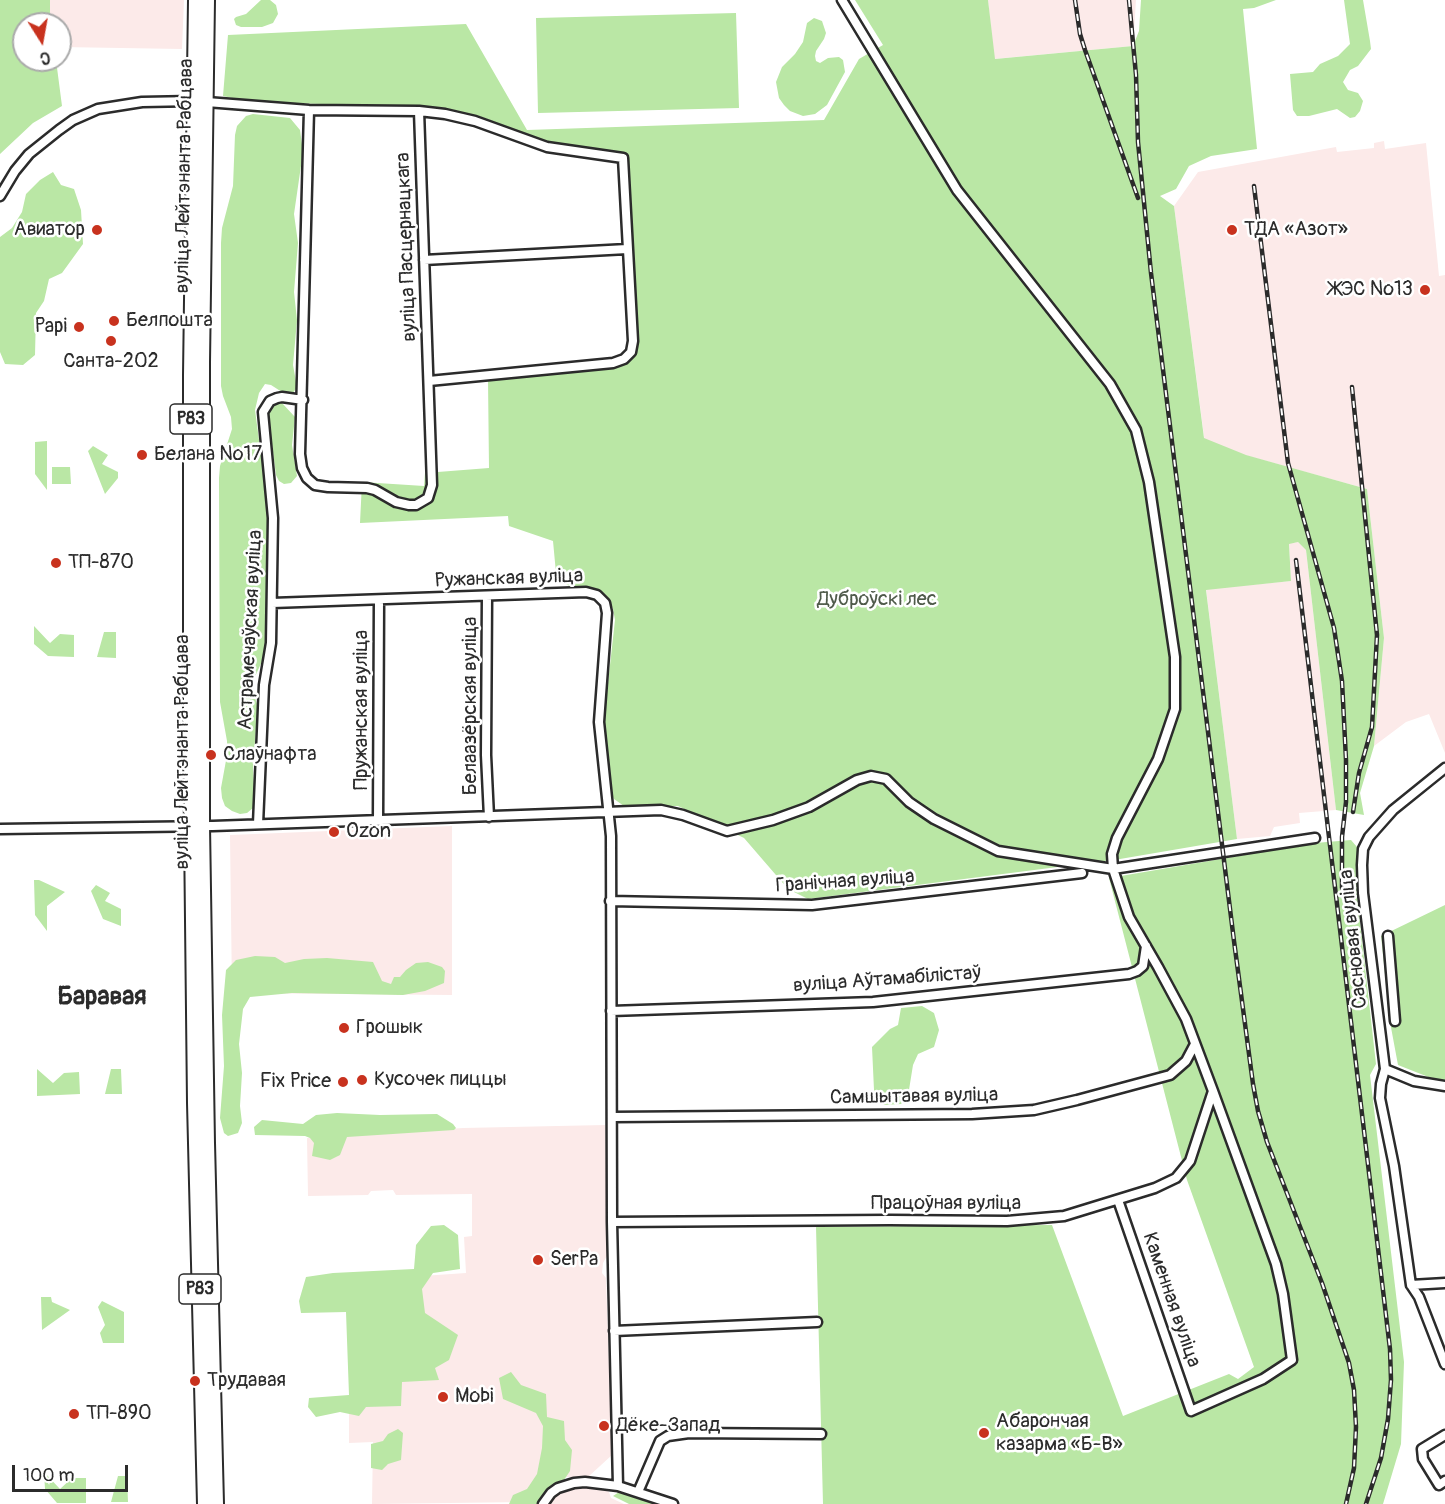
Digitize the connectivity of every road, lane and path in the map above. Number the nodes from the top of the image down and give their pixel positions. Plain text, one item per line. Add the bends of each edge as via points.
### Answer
1 (196, 0) edge
2 (207, 0) edge
3 (842, 0) edge
4 (200, 101) junction
5 (309, 110) junction
6 (419, 111) junction
7 (0, 196) edge
8 (627, 249) junction
9 (424, 260) junction
10 (429, 381) junction
11 (303, 400) junction
12 (487, 596) junction
13 (379, 600) junction
14 (272, 603) junction
15 (1445, 768) edge
16 (609, 812) junction
17 (489, 817) junction
18 (378, 821) junction
19 (258, 824) junction
20 (197, 826) junction
21 (0, 829) edge
22 (1315, 837) dead end
23 (1113, 869) junction
24 (1082, 873) dead end
25 (610, 902) junction
26 (1388, 936) dead end
27 (1146, 946) junction
28 (611, 1011) junction
29 (1395, 1021) dead end
30 (1195, 1044) junction
31 (1385, 1069) junction
32 (1445, 1086) edge
33 (1213, 1091) junction
34 (613, 1117) junction
35 (201, 1122) junction
36 (1118, 1200) junction
37 (612, 1222) junction
38 (1445, 1282) edge
39 (1411, 1286) junction
40 (817, 1322) dead end
41 (614, 1331) junction
42 (1445, 1364) edge
43 (820, 1434) dead end
44 (1445, 1435) edge
45 (1445, 1481) edge
46 (618, 1486) junction
47 (638, 1492) junction
48 (205, 1504) edge
49 (216, 1504) edge
50 (543, 1504) edge
51 (674, 1504) edge

1 - 4 highway, вуліца Лейтэнанта Рабцава / Р83
2 - 4 highway, вуліца Лейтэнанта Рабцава / Р83
3 - 23 street via 967,203 1110,384 1136,430 1175,657 1175,709 1158,759 1117,838
4 - 5 street
4 - 7 street via 128,103 81,117 29,154
4 - 20 highway, вуліца Лейтэнанта Рабцава / Р83 via 202,362
5 - 6 street
5 - 11 street
6 - 8 street via 475,121 563,151 623,158
6 - 9 street, вуліца Пасцернацкага
8 - 9 street
8 - 10 street via 633,341 627,356 613,363
9 - 10 street, вуліца Пасцернацкага
10 - 11 street, вуліца Пасцернацкага via 432,485 428,498 409,505 367,488 328,487 311,482 302,468 300,454
11 - 14 street, Астрамечаўская вуліца via 277,398 263,412 273,518
12 - 13 street, Ружанская вуліца
12 - 16 street, Ружанская вуліца via 592,593 605,603 599,722
12 - 17 street, Белаазёрская вуліца
13 - 14 street, Ружанская вуліца
13 - 18 street, Пружанская вуліца
14 - 19 street, Астрамечаўская вуліца
15 - 31 street, Сасновая вуліца via 1393,810 1363,849 1363,893
16 - 17 street
16 - 23 street via 661,810 727,831 809,807 871,776 886,779 934,819 998,851
16 - 25 street
17 - 18 street
18 - 19 street
19 - 20 street
20 - 21 street
20 - 35 highway, вуліца Лейтэнанта Рабцава / Р83
22 - 23 street
23 - 27 street via 1129,917
24 - 25 street, Гранічная вуліца via 812,905
25 - 28 street
26 - 29 street
27 - 28 street, вуліца Аўтамабілістаў via 1143,966 1129,974 873,1002
27 - 30 street via 1186,1019
28 - 34 street
30 - 33 street
30 - 34 street, Самшытавая вуліца via 1186,1061 1170,1075 1034,1110
31 - 32 street via 1414,1081
31 - 39 street, Сасновая вуліца via 1380,1098
33 - 36 street, Працоўная вуліца via 1190,1161 1181,1174 1163,1185
33 - 36 street, Каменная вуліца via 1275,1264 1292,1360 1191,1411
34 - 37 street
35 - 48 highway, вуліца Лейтэнанта Рабцава / Р83
35 - 49 highway, вуліца Лейтэнанта Рабцава / Р83
36 - 37 street, Працоўная вуліца via 1064,1216 1022,1221
37 - 41 street
38 - 39 street
39 - 42 street, Сасновая вуліца
40 - 41 street
41 - 46 street
43 - 47 street via 668,1436 660,1441
44 - 45 street via 1422,1449 1423,1459 1439,1485
46 - 47 street
46 - 50 street via 574,1483 558,1488
47 - 51 street

